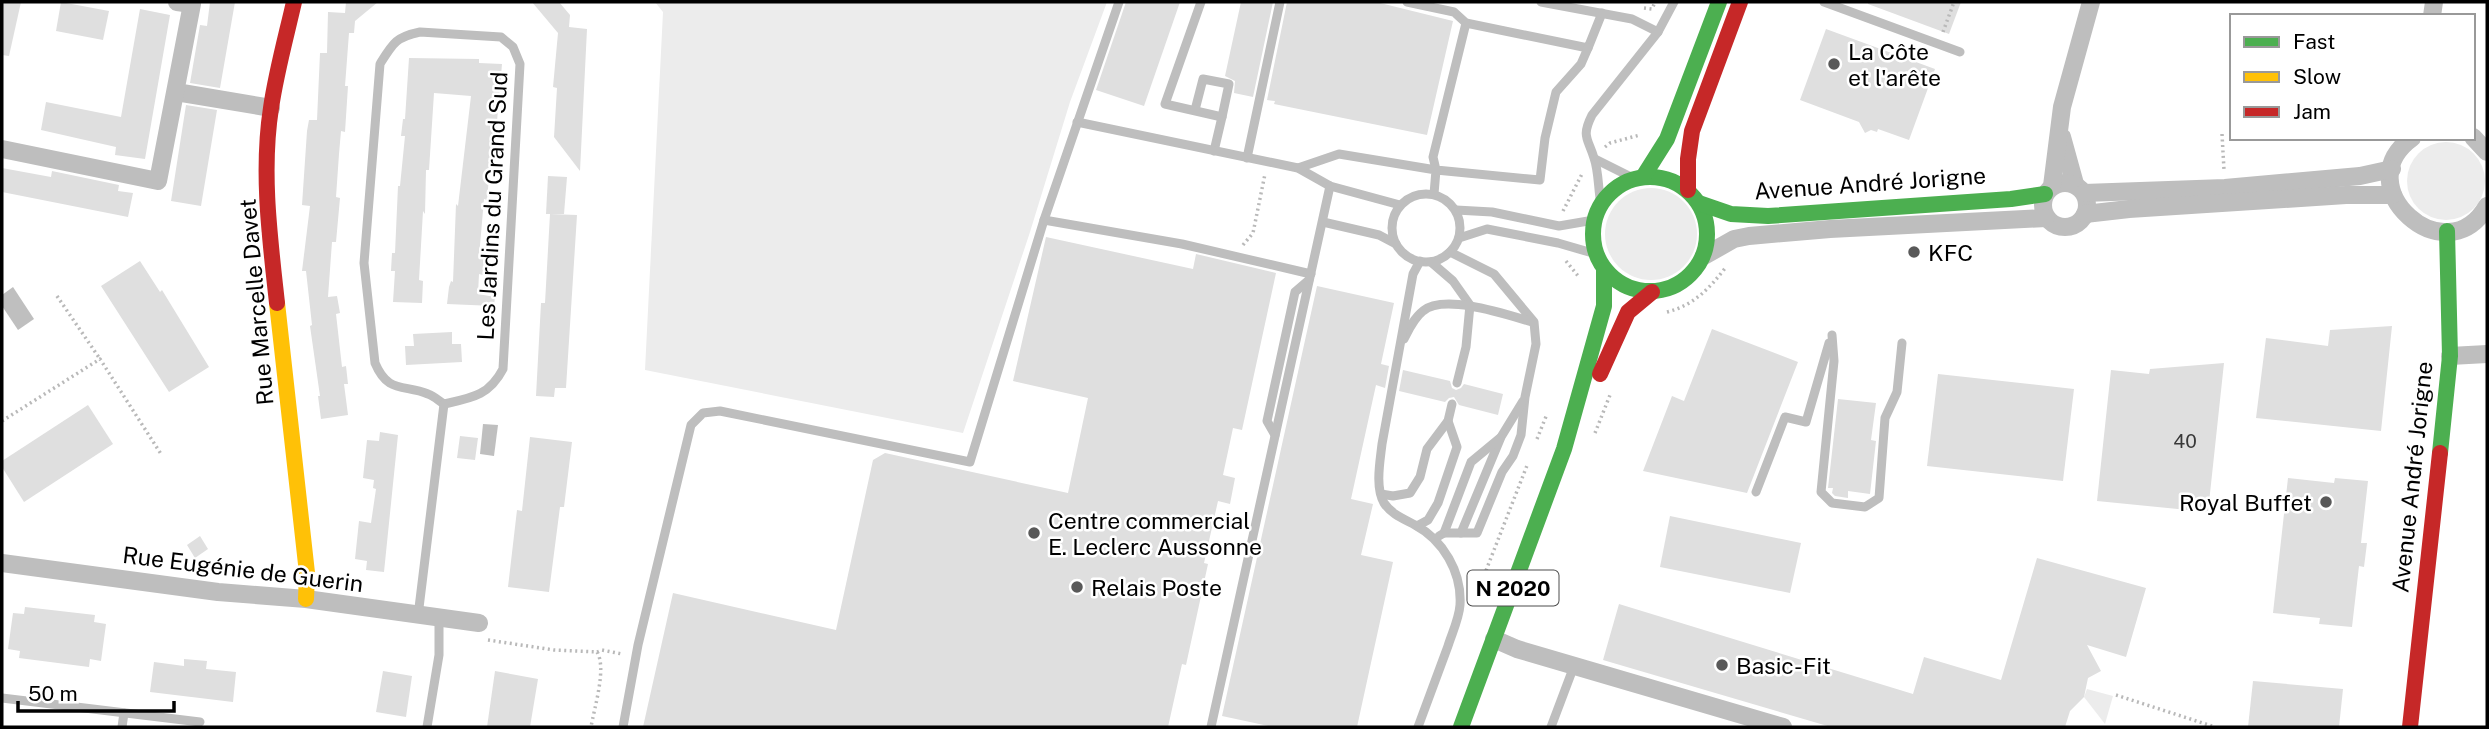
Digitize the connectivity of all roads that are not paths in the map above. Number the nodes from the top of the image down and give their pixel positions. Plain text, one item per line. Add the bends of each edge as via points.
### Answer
1 (177, 2) edge
2 (294, 2) edge
3 (1119, 2) edge
4 (1201, 2) edge
5 (1280, 2) edge
6 (1407, 2) edge
7 (1541, 2) edge
8 (1674, 2) edge
9 (1719, 2) edge
10 (1740, 2) edge
11 (1824, 2) edge
12 (2091, 2) edge
13 (1602, 13) junction
14 (1466, 23) junction
15 (1658, 32) junction
16 (1588, 48) junction
17 (1960, 52) dead end
18 (176, 92) junction
19 (271, 108) junction
20 (1195, 110) junction
21 (1222, 117) junction
22 (1077, 122) junction
23 (2060, 127) junction
24 (2475, 139) edge
25 (2410, 140) edge
26 (2, 149) edge
27 (1214, 151) junction
28 (2487, 152) edge
29 (1247, 158) junction
30 (1595, 159) junction
31 (1297, 168) junction
32 (2392, 169) junction
33 (1436, 170) junction
34 (1639, 178) junction
35 (1330, 186) junction
36 (2080, 189) junction
37 (2049, 190) junction
38 (1434, 194) junction
39 (2393, 195) junction
40 (1693, 197) junction
41 (1601, 204) junction
42 (1400, 205) junction
43 (2487, 206) edge
44 (1456, 210) junction
45 (2085, 214) junction
46 (2046, 218) junction
47 (1044, 220) junction
48 (1594, 220) junction
49 (1323, 222) junction
50 (2447, 231) junction
51 (1459, 238) junction
52 (1396, 244) junction
53 (1450, 252) junction
54 (1596, 254) junction
55 (1704, 256) junction
56 (1420, 261) junction
57 (1431, 262) junction
58 (1604, 270) junction
59 (1310, 277) junction
60 (1653, 292) junction
61 (1470, 305) junction
62 (1534, 322) junction
63 (1902, 343) dead end
64 (1399, 347) junction
65 (2487, 354) edge
66 (2450, 356) junction
67 (1457, 383) dead end
68 (1525, 397) junction
69 (444, 404) junction
70 (1452, 404) dead end
71 (1448, 421) junction
72 (1501, 437) junction
73 (1564, 449) junction
74 (1756, 492) dead end
75 (1381, 494) junction
76 (1417, 526) junction
77 (1444, 533) junction
78 (1461, 533) junction
79 (1434, 539) junction
80 (2, 564) edge
81 (306, 599) junction
82 (418, 616) junction
83 (439, 619) junction
84 (479, 623) road end
85 (1494, 639) junction
86 (1574, 666) junction
87 (2, 698) edge
88 (124, 713) junction
89 (200, 722) dead end
90 (121, 727) edge
91 (427, 727) edge
92 (623, 727) edge
93 (1211, 727) edge
94 (1418, 727) edge
95 (1461, 727) edge
96 (1551, 727) edge
97 (1783, 727) edge
98 (2410, 727) edge

1 - 18 street via 192,4
2 - 19 street, Rue Marcelle Davet
3 - 22 lane
4 - 20 lane via 1165,104
5 - 29 lane
6 - 14 lane via 1454,12
7 - 13 lane
8 - 15 lane
9 - 34 street via 1667,139
10 - 40 street via 1692,131 1688,159
11 - 17 lane
12 - 23 street
13 - 15 lane via 1632,19
13 - 16 lane
14 - 16 lane
14 - 33 lane via 1433,157
15 - 30 lane via 1591,115 1586,139
16 - 33 lane via 1581,64 1556,92 1540,180
18 - 19 street
18 - 26 street via 158,181
19 - 81 street, Rue Marcelle Davet via 267,156 270,242 307,573
20 - 21 lane
20 - 21 lane via 1203,79 1229,84
21 - 27 lane
22 - 27 lane
22 - 47 lane
23 - 36 street
23 - 37 street
24 - 28 street
25 - 32 street
27 - 29 lane
29 - 31 lane
30 - 34 lane
30 - 41 lane
31 - 33 lane via 1339,154
31 - 35 lane
32 - 36 street via 2225,188
32 - 39 street
33 - 38 lane
34 - 40 street via 1674,182
34 - 41 street via 1610,193
35 - 42 lane
35 - 49 lane
36 - 37 street via 2062,182
36 - 45 street via 2087,200
37 - 40 street, Avenue André Jorigne via 2011,199 1768,216 1731,214
37 - 46 street via 2042,206
38 - 42 lane via 1416,195
38 - 44 lane
39 - 45 street
39 - 50 street via 2399,208 2420,226
40 - 55 street via 1708,229
41 - 48 street
42 - 52 lane via 1392,224
43 - 50 street via 2473,222
44 - 48 lane via 1492,212 1559,226
44 - 51 lane
45 - 46 street via 2077,224 2064,227
46 - 55 street, Avenue André Jorigne via 1749,236
47 - 59 lane via 1240,256
47 - 92 lane via 970,462 720,411 703,413 691,425
48 - 54 street
49 - 52 lane via 1379,235
49 - 59 lane
50 - 66 street, Avenue André Jorigne
51 - 53 lane
51 - 54 lane via 1487,229
52 - 56 lane
53 - 57 lane
53 - 62 lane via 1494,274
54 - 58 street
55 - 60 street via 1678,285
56 - 57 lane
56 - 64 lane via 1412,274
57 - 61 lane via 1453,281
58 - 60 street via 1626,287
58 - 73 street, N 2020 via 1604,306
59 - 93 lane
60 - 73 street, N 2020 via 1628,312
61 - 62 lane
61 - 64 lane via 1424,309
61 - 67 lane
62 - 68 lane via 1536,344
63 - 74 lane via 1897,392 1885,418 1879,498 1865,507 1832,503 1821,492 1834,361 1832,335 1806,422 1785,417
64 - 75 lane via 1379,468
65 - 66 street
66 - 98 street, Avenue André Jorigne
68 - 72 lane
68 - 78 lane via 1521,435 1477,533
69 - 69 lane, Les Jardins du Grand Sud via 488,390 503,369 520,64 513,47 501,37 420,32 401,36 380,64 364,263 380,374 388,384 428,394
69 - 82 lane
70 - 71 lane
71 - 75 lane via 1427,449 1420,477 1410,493
71 - 76 lane via 1457,447 1438,503 1429,520
72 - 77 lane via 1471,462
72 - 78 lane
73 - 85 street, N 2020
75 - 76 lane via 1394,513
76 - 79 lane
77 - 78 lane
77 - 79 lane
79 - 94 lane via 1448,555 1460,606
80 - 81 street, Rue Eugénie de Guerin
81 - 82 street, Rue Eugénie de Guerin
82 - 83 street, Rue Eugénie de Guerin
83 - 84 street, Rue Eugénie de Guerin
83 - 91 lane via 439,655
85 - 86 street
85 - 95 street, N 2020
86 - 96 lane
86 - 97 street
87 - 88 lane
88 - 89 lane
88 - 90 lane

